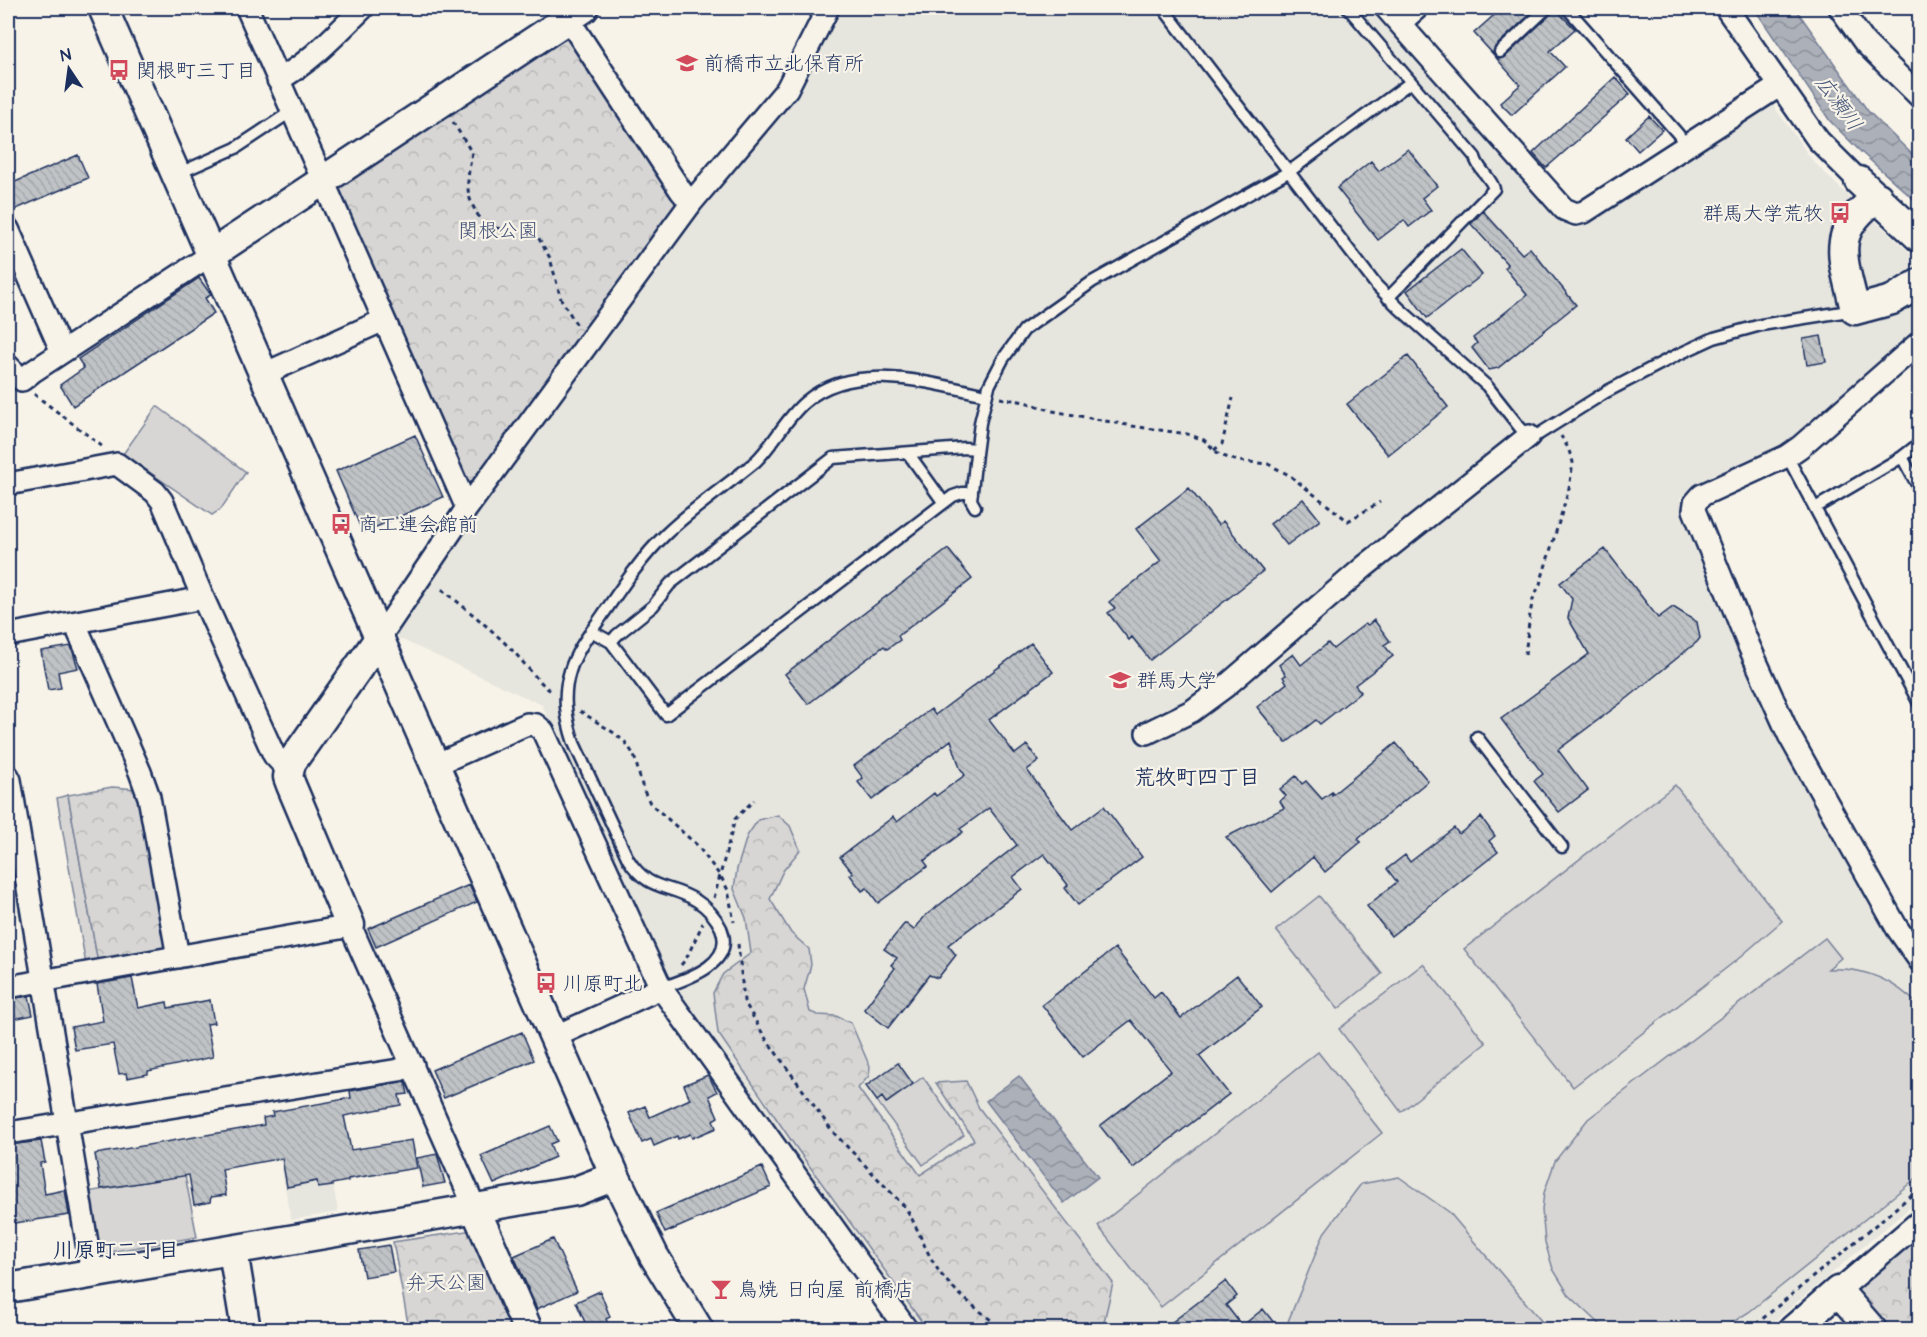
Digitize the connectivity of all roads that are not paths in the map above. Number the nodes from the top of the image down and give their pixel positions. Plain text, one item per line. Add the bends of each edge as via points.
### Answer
1 (103, 8) edge
2 (247, 8) edge
3 (363, 8) edge
4 (828, 8) edge
5 (1162, 8) edge
6 (1348, 8) edge
7 (1417, 8) edge
8 (1547, 8) edge
9 (1567, 8) edge
10 (1726, 8) edge
11 (1843, 9) edge
12 (571, 11) edge
13 (1393, 15) edge
14 (1500, 52) dead end
15 (278, 80) junction
16 (1411, 82) junction
17 (1779, 86) junction
18 (1920, 97) edge
19 (292, 111) junction
20 (1686, 146) junction
21 (1290, 171) junction
22 (177, 174) junction
23 (323, 181) junction
24 (1868, 189) junction
25 (692, 203) junction
26 (8, 228) edge
27 (1920, 238) edge
28 (212, 254) junction
29 (1920, 282) edge
30 (1389, 298) junction
31 (1855, 309) junction
32 (384, 320) junction
33 (1920, 342) edge
34 (62, 352) junction
35 (15, 373) edge
36 (264, 374) junction
37 (986, 395) junction
38 (1529, 436) junction
39 (1920, 444) edge
40 (976, 449) junction
41 (908, 453) junction
42 (1786, 456) junction
43 (1902, 458) junction
44 (8, 484) edge
45 (1920, 490) edge
46 (972, 493) junction
47 (944, 503) junction
48 (975, 507) dead end
49 (467, 508) junction
50 (1815, 508) junction
51 (203, 598) junction
52 (77, 622) junction
53 (591, 631) junction
54 (8, 635) edge
55 (380, 637) junction
56 (610, 642) junction
57 (1920, 705) edge
58 (1147, 733) dead end
59 (1477, 737) dead end
60 (435, 765) junction
61 (288, 770) junction
62 (8, 776) edge
63 (1562, 847) dead end
64 (350, 925) junction
65 (178, 957) junction
66 (1920, 961) edge
67 (42, 981) junction
68 (8, 987) edge
69 (666, 987) junction
70 (554, 1037) junction
71 (413, 1065) junction
72 (67, 1123) junction
73 (8, 1133) edge
74 (615, 1176) junction
75 (475, 1208) junction
76 (1920, 1221) edge
77 (233, 1251) junction
78 (92, 1273) junction
79 (8, 1288) edge
80 (1838, 1291) junction
81 (246, 1329) edge
82 (528, 1329) edge
83 (699, 1329) edge
84 (907, 1329) edge
85 (1793, 1329) edge
86 (1872, 1329) edge

1 - 22 street
2 - 15 street
3 - 15 street via 291,73
4 - 25 street via 787,89
5 - 21 lane
6 - 16 lane
7 - 13 street
8 - 14 lane
9 - 20 lane
10 - 17 street
11 - 18 street via 1865,43
12 - 23 street
12 - 25 street
13 - 20 street via 1570,213 1584,212
15 - 19 street
16 - 21 lane
16 - 30 lane via 1475,157 1494,189
17 - 20 street
17 - 24 street via 1818,140
19 - 22 lane via 236,148
19 - 23 street
21 - 30 lane
21 - 37 lane via 1092,282 1044,314 1024,330 1003,359
22 - 28 street
23 - 28 street
23 - 32 street
24 - 27 street
24 - 31 street via 1844,238 1843,254
25 - 49 street
26 - 34 street
28 - 34 street
28 - 36 street
29 - 31 street via 1892,300
30 - 38 lane via 1486,386
31 - 38 lane via 1761,325 1714,338
32 - 36 street
32 - 49 street
33 - 42 street
34 - 35 street
36 - 55 street
37 - 40 lane
37 - 53 lane via 879,378 843,382 815,394 791,416 767,451 667,533
38 - 58 street via 1364,567 1226,686 1192,711
39 - 43 lane
40 - 41 lane
40 - 46 lane
41 - 47 lane
41 - 56 lane via 833,458 670,584 653,606
42 - 50 lane
42 - 66 street via 1702,495 1694,510 1789,735 1897,928
43 - 45 lane
43 - 50 lane
44 - 51 street via 117,464 162,501
46 - 47 lane via 953,496
46 - 48 lane
47 - 56 lane via 666,715
49 - 55 street
50 - 57 lane
51 - 52 street
51 - 61 street via 274,755
52 - 54 street
52 - 65 street via 149,797
53 - 56 lane
53 - 69 lane via 576,656 566,690 574,743 633,867 649,883 705,906 723,933 721,954 713,963
55 - 60 street
55 - 61 street
59 - 63 lane
60 - 69 street via 528,724 539,727
60 - 70 street
61 - 64 street
62 - 67 street
64 - 65 street
64 - 71 street
65 - 67 street
67 - 68 street
67 - 72 street
69 - 70 street
69 - 84 street
70 - 74 street
71 - 72 street
71 - 75 street
72 - 73 street
72 - 78 street
74 - 75 street via 576,1191
74 - 83 street via 654,1256
75 - 77 street
75 - 82 street
76 - 80 street
77 - 78 street
77 - 81 street
78 - 79 street
80 - 85 street
80 - 86 street

